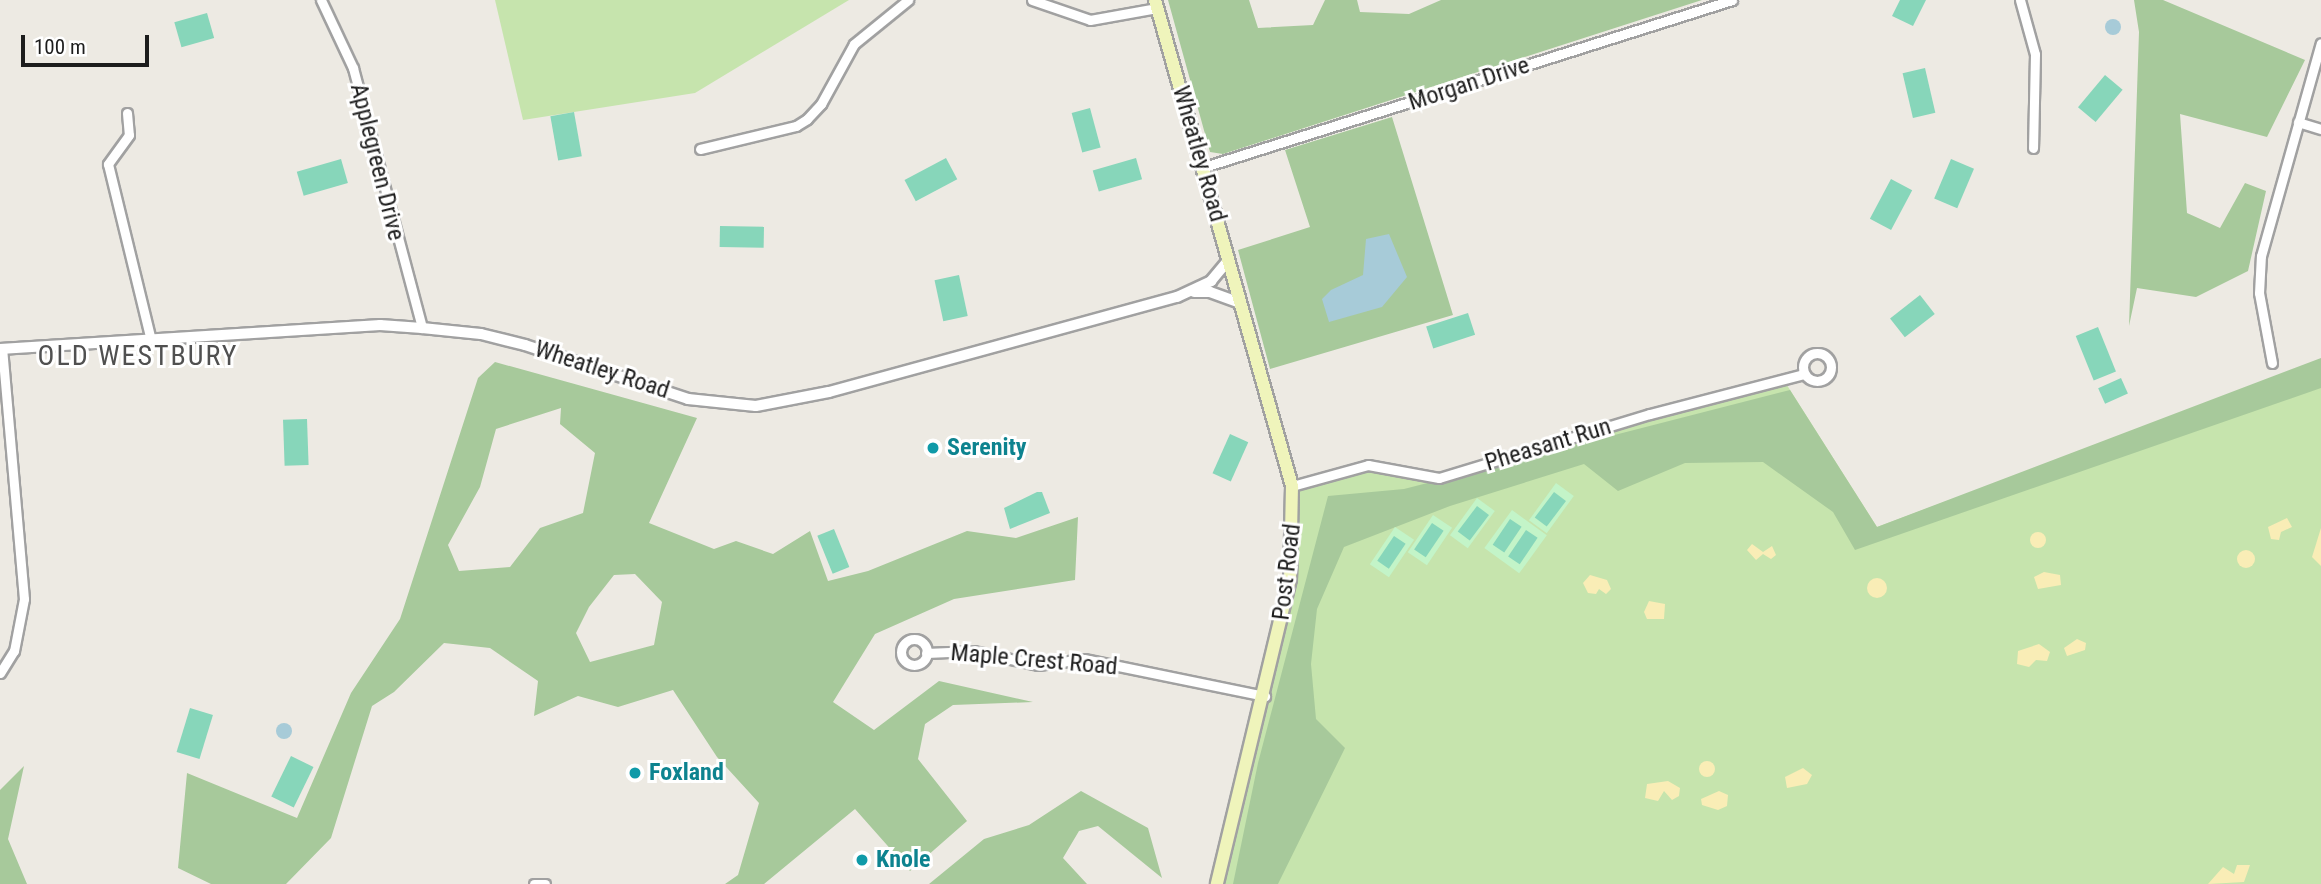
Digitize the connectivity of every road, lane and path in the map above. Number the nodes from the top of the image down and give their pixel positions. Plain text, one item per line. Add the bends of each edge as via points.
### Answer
1 (321, 0) edge
2 (908, 0) edge
3 (1032, 0) edge
4 (2020, 0) edge
5 (1726, 1) edge
6 (1156, 4) edge
7 (2321, 43) edge
8 (127, 113) dead end
9 (2298, 122) junction
10 (2321, 129) edge
11 (2033, 148) dead end
12 (700, 149) dead end
13 (1204, 167) junction
14 (1228, 261) junction
15 (1191, 292) junction
16 (1241, 303) junction
17 (422, 328) junction
18 (150, 340) junction
19 (1, 349) edge
20 (2272, 363) dead end
21 (1804, 374) dead end
22 (1292, 486) junction
23 (926, 653) dead end
24 (0, 673) edge
25 (1265, 696) junction
26 (534, 884) edge
27 (545, 884) edge
28 (1217, 884) edge

1 - 17 street, Applegreen Drive via 353,68
2 - 12 street via 853,44 821,104 807,119 796,126
3 - 6 street via 1090,20
4 - 11 street via 2035,54
5 - 13 street, Morgan Drive
6 - 13 main road, Wheatley Road
7 - 9 street
8 - 18 street via 130,135 108,164
9 - 10 street
9 - 20 street via 2261,256 2259,293
13 - 14 main road, Wheatley Road
14 - 15 street, Wheatley Road via 1211,281
14 - 16 main road, Post Road
15 - 16 street, Wheatley Road via 1210,292
15 - 17 street, Wheatley Road via 829,392 756,406 688,399 525,345 481,334
16 - 22 main road, Post Road
17 - 18 street, Wheatley Road via 380,325
18 - 19 street, Wheatley Road
19 - 24 street via 24,599 14,651
21 - 22 street, Pheasant Run via 1650,414 1438,478 1368,465
22 - 25 main road, Post Road via 1290,579
23 - 25 street, Maple Crest Road via 973,651 1038,665 1084,659
25 - 28 main road, Post Road
26 - 27 street

